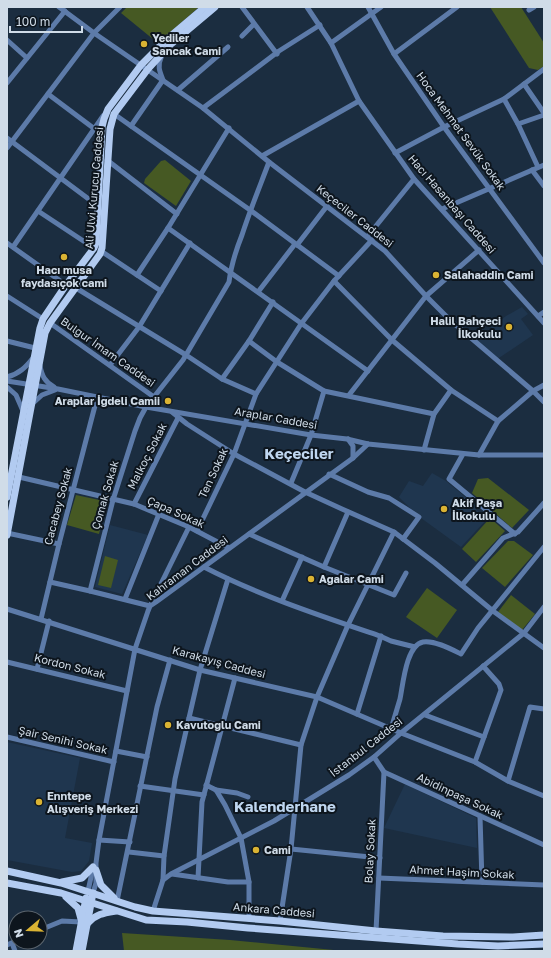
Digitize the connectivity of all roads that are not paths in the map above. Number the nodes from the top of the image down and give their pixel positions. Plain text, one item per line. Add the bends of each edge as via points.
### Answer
1 (59, 7) edge
2 (120, 7) edge
3 (205, 7) edge
4 (215, 7) edge
5 (242, 7) edge
6 (307, 7) edge
7 (368, 7) edge
8 (381, 7) edge
9 (457, 7) edge
10 (65, 11) junction
11 (372, 14) junction
12 (254, 24) junction
13 (320, 25) junction
14 (94, 33) junction
15 (242, 36) dead end
16 (7, 40) edge
17 (331, 43) junction
18 (228, 47) dead end
19 (164, 51) junction
20 (276, 54) junction
21 (394, 54) junction
22 (27, 58) junction
23 (141, 65) junction
24 (148, 69) junction
25 (544, 69) edge
26 (163, 80) junction
27 (7, 83) edge
28 (524, 84) junction
29 (178, 90) junction
30 (48, 94) junction
31 (504, 99) junction
32 (359, 101) junction
33 (203, 108) junction
34 (108, 109) junction
35 (114, 114) junction
36 (544, 114) edge
37 (518, 124) junction
38 (131, 126) junction
39 (444, 127) junction
40 (95, 128) junction
41 (229, 128) junction
42 (102, 134) junction
43 (7, 138) edge
44 (12, 142) junction
45 (7, 148) edge
46 (395, 153) junction
47 (262, 156) junction
48 (107, 160) junction
49 (269, 162) junction
50 (544, 165) edge
51 (535, 168) junction
52 (201, 175) junction
53 (60, 178) junction
54 (414, 179) junction
55 (544, 186) edge
56 (490, 189) junction
57 (98, 206) junction
58 (327, 206) junction
59 (442, 209) junction
60 (250, 210) junction
61 (38, 211) junction
62 (177, 214) junction
63 (168, 228) junction
64 (369, 238) junction
65 (7, 243) edge
66 (190, 243) junction
67 (296, 244) junction
68 (13, 247) junction
69 (97, 250) junction
70 (479, 250) junction
71 (544, 251) edge
72 (538, 255) junction
73 (544, 263) edge
74 (230, 271) junction
75 (137, 274) junction
76 (339, 276) junction
77 (334, 281) junction
78 (66, 286) junction
79 (76, 288) junction
80 (161, 291) junction
81 (258, 292) junction
82 (7, 296) edge
83 (426, 296) junction
84 (273, 302) junction
85 (544, 312) edge
86 (538, 316) junction
87 (47, 321) junction
88 (544, 323) edge
89 (301, 324) junction
90 (139, 326) junction
91 (392, 340) junction
92 (7, 341) edge
93 (249, 341) junction
94 (35, 348) junction
95 (186, 355) junction
96 (33, 357) junction
97 (277, 362) junction
98 (40, 364) junction
99 (110, 366) junction
100 (368, 371) junction
101 (7, 377) edge
102 (222, 379) junction
103 (7, 381) edge
104 (31, 384) junction
105 (544, 385) edge
106 (7, 387) edge
107 (58, 389) junction
108 (450, 390) junction
109 (324, 391) junction
110 (533, 391) junction
111 (256, 394) junction
112 (349, 395) junction
113 (154, 397) junction
114 (96, 398) junction
115 (544, 402) edge
116 (31, 406) junction
117 (146, 407) junction
118 (23, 411) junction
119 (170, 411) junction
120 (434, 414) junction
121 (178, 418) junction
122 (498, 421) junction
123 (246, 423) junction
124 (311, 435) junction
125 (347, 439) junction
126 (368, 444) junction
127 (424, 450) junction
128 (234, 454) junction
129 (463, 454) junction
130 (479, 455) junction
131 (544, 455) edge
132 (353, 458) junction
133 (329, 474) junction
134 (19, 477) junction
135 (292, 483) junction
136 (73, 490) junction
137 (305, 492) junction
138 (7, 497) edge
139 (113, 500) junction
140 (134, 504) junction
141 (544, 504) edge
142 (348, 512) junction
143 (159, 514) junction
144 (189, 527) junction
145 (197, 531) junction
146 (394, 532) junction
147 (7, 534) edge
148 (249, 534) junction
149 (515, 534) junction
150 (403, 539) junction
151 (59, 544) junction
152 (544, 547) edge
153 (229, 548) junction
154 (302, 557) junction
155 (324, 566) junction
156 (204, 567) junction
157 (406, 573) dead end
158 (228, 580) junction
159 (50, 582) junction
160 (368, 584) junction
161 (462, 585) junction
162 (90, 590) junction
163 (125, 599) junction
164 (282, 601) junction
165 (150, 606) junction
166 (544, 607) edge
167 (7, 609) edge
168 (493, 611) junction
169 (17, 612) junction
170 (7, 613) edge
171 (41, 619) junction
172 (48, 622) junction
173 (348, 625) junction
174 (524, 633) junction
175 (381, 636) junction
176 (416, 646) junction
177 (544, 648) edge
178 (135, 649) junction
179 (170, 660) junction
180 (7, 662) edge
181 (483, 666) junction
182 (37, 668) junction
183 (200, 670) junction
184 (235, 678) junction
185 (128, 691) junction
186 (317, 697) junction
187 (544, 709) edge
188 (357, 714) junction
189 (425, 715) junction
190 (189, 718) junction
191 (222, 726) junction
192 (391, 729) junction
193 (401, 733) junction
194 (7, 737) edge
195 (484, 737) junction
196 (301, 745) junction
197 (116, 751) junction
198 (147, 756) junction
199 (374, 757) junction
200 (114, 762) junction
201 (475, 762) junction
202 (384, 772) junction
203 (508, 781) junction
204 (206, 785) junction
205 (140, 786) junction
206 (544, 788) edge
207 (216, 790) junction
208 (173, 792) junction
209 (204, 795) junction
210 (543, 796) edge
211 (248, 797) dead end
212 (295, 808) junction
213 (480, 816) junction
214 (241, 838) junction
215 (100, 840) junction
216 (130, 842) junction
217 (544, 845) edge
218 (291, 849) junction
219 (128, 852) junction
220 (164, 856) junction
221 (380, 858) junction
222 (199, 860) junction
223 (95, 867) junction
224 (7, 871) edge
225 (171, 874) junction
226 (198, 878) junction
227 (379, 878) junction
228 (162, 880) junction
229 (249, 882) junction
230 (482, 882) junction
231 (7, 883) edge
232 (61, 883) junction
233 (544, 885) edge
234 (91, 892) junction
235 (61, 894) junction
236 (117, 901) junction
237 (89, 902) junction
238 (117, 911) junction
239 (153, 911) junction
240 (249, 919) junction
241 (280, 921) junction
242 (84, 923) junction
243 (48, 926) edge
244 (376, 932) junction
245 (544, 935) edge
246 (544, 944) edge
247 (76, 951) edge
248 (82, 951) edge

1 - 10 street, Keçeciler Caddesi
2 - 14 street
3 - 23 main road, Ali Ulvi Kurucu Caddesi
4 - 19 main road, Ali Ulvi Kurucu Caddesi
5 - 12 street
6 - 13 street, Hacı Hasanbaşı Caddesi
7 - 11 street, Hoca Mehmet Sevük Sokak
8 - 11 street
9 - 21 street
10 - 14 street, Keçeciler Caddesi
10 - 22 street
11 - 17 street
11 - 21 street, Hoca Mehmet Sevük Sokak
12 - 15 street
12 - 20 street
13 - 17 street, Hacı Hasanbaşı Caddesi
13 - 20 street
14 - 23 street, Keçeciler Caddesi
14 - 30 street
16 - 22 street
17 - 32 street, Hacı Hasanbaşı Caddesi
18 - 29 street
19 - 24 main road, Ali Ulvi Kurucu Caddesi
19 - 26 street via 159,62
20 - 33 street
21 - 39 street, Hoca Mehmet Sevük Sokak
22 - 27 street
23 - 24 street, Keçeciler Caddesi
23 - 34 main road, Ali Ulvi Kurucu Caddesi
24 - 26 street, Keçeciler Caddesi
24 - 35 main road, Ali Ulvi Kurucu Caddesi
25 - 28 street
26 - 29 street, Keçeciler Caddesi
26 - 38 street
28 - 31 street
28 - 36 street
29 - 33 street, Keçeciler Caddesi
30 - 40 street
30 - 44 street
31 - 37 street
31 - 39 street
32 - 46 street, Hacı Hasanbaşı Caddesi
32 - 47 street
33 - 41 street, Keçeciler Caddesi
34 - 40 street
34 - 42 main road, Ali Ulvi Kurucu Caddesi
35 - 38 street
35 - 48 main road, Ali Ulvi Kurucu Caddesi
36 - 37 street
37 - 51 street
38 - 52 street
39 - 46 street
39 - 56 street, Hoca Mehmet Sevük Sokak
40 - 42 street
40 - 53 street
41 - 47 street, Keçeciler Caddesi
41 - 52 street
42 - 57 main road, Ali Ulvi Kurucu Caddesi
43 - 44 street
44 - 45 street
44 - 53 street
46 - 54 street, Hacı Hasanbaşı Caddesi
47 - 49 street, Keçeciler Caddesi
48 - 62 street
48 - 69 main road, Ali Ulvi Kurucu Caddesi
49 - 58 street, Keçeciler Caddesi
49 - 60 street, Çomak Sokak
50 - 51 street
51 - 55 street
51 - 56 street
52 - 60 street
52 - 62 street
53 - 57 street
53 - 61 street
54 - 59 street, Hacı Hasanbaşı Caddesi
54 - 64 street, Ten Sokak
56 - 59 street
56 - 72 street, Hoca Mehmet Sevük Sokak
57 - 69 main road, Ali Ulvi Kurucu Caddesi
58 - 64 street, Keçeciler Caddesi
58 - 67 street
59 - 70 street, Hacı Hasanbaşı Caddesi
60 - 67 street
60 - 74 street, Çomak Sokak
61 - 68 street
61 - 69 street
62 - 63 street
63 - 66 street
63 - 75 street
64 - 76 street, Ten Sokak
64 - 83 street, Keçeciler Caddesi via 385,251
65 - 68 street
66 - 74 street
66 - 80 street
67 - 76 street
67 - 81 street
68 - 78 street
69 - 75 street
69 - 78 main road, Ali Ulvi Kurucu Caddesi
69 - 79 main road, Ali Ulvi Kurucu Caddesi
70 - 83 street
70 - 86 street, Hacı Hasanbaşı Caddesi
71 - 72 street
72 - 73 street, Hoca Mehmet Sevük Sokak
74 - 81 street
74 - 95 street, Çomak Sokak via 229,282
75 - 80 street
76 - 77 street, Ten Sokak
77 - 89 street, Ten Sokak
77 - 91 street
78 - 87 main road, Ali Ulvi Kurucu Caddesi
79 - 87 main road, Ali Ulvi Kurucu Caddesi
79 - 90 street
80 - 90 street
81 - 84 street
82 - 87 street, Bulgur İmam Caddesi
83 - 91 street
83 - 110 street, Keçeciler Caddesi via 450,320
84 - 89 street
84 - 93 street
85 - 86 street
86 - 88 street, Hacı Hasanbaşı Caddesi
87 - 94 main road, Ali Ulvi Kurucu Caddesi via 40,328
87 - 98 main road, Ali Ulvi Kurucu Caddesi
87 - 99 street, Bulgur İmam Caddesi
89 - 97 street, Ten Sokak
89 - 100 street
90 - 95 street
90 - 99 street
91 - 100 street
91 - 108 street
92 - 94 street
93 - 97 street
93 - 102 street
94 - 96 main road, Ali Ulvi Kurucu Caddesi
95 - 102 street
95 - 113 street, Çomak Sokak
96 - 101 street via 22,370
96 - 104 main road, Ali Ulvi Kurucu Caddesi
97 - 109 street
97 - 111 street, Ten Sokak
98 - 104 main road, Ali Ulvi Kurucu Caddesi
98 - 107 street via 46,382
99 - 113 street, Bulgur İmam Caddesi
100 - 112 street
102 - 111 street
103 - 104 street, Araplar Caddesi
104 - 107 street, Araplar Caddesi
104 - 116 main road, Ali Ulvi Kurucu Caddesi
104 - 118 main road, Ali Ulvi Kurucu Caddesi
105 - 110 street
106 - 118 street via 16,395
107 - 114 street, Araplar Caddesi
107 - 116 street via 42,395
108 - 120 street
108 - 122 street
109 - 112 street
109 - 124 street
110 - 115 street, Keçeciler Caddesi
110 - 122 street
111 - 123 street, Ten Sokak
112 - 120 street
113 - 117 street, Çomak Sokak
114 - 117 street, Araplar Caddesi
114 - 136 street, Cacabey Sokak
116 - 134 main road, Ali Ulvi Kurucu Caddesi
117 - 119 street, Araplar Caddesi
117 - 139 street, Çomak Sokak via 135,431
118 - 138 main road, Ali Ulvi Kurucu Caddesi
119 - 121 street
119 - 123 street, Araplar Caddesi
120 - 127 street
121 - 128 street
121 - 140 street, Malkoç Sokak
122 - 130 street
123 - 124 street, Araplar Caddesi
123 - 128 street, Ten Sokak
124 - 125 street, Araplar Caddesi
124 - 135 street
125 - 126 street, Araplar Caddesi
125 - 132 street via 353,446
126 - 127 street, Araplar Caddesi
126 - 132 street, Kahraman Caddesi
127 - 129 street, Araplar Caddesi
128 - 135 street
128 - 145 street, Ten Sokak
129 - 130 street, Araplar Caddesi
129 - 149 street via 449,479
130 - 131 street, Araplar Caddesi
132 - 133 street, Kahraman Caddesi
133 - 137 street, Kahraman Caddesi
133 - 150 street via 368,492 389,498 419,517
134 - 136 street, Çapa Sokak
134 - 147 main road, Ali Ulvi Kurucu Caddesi
135 - 137 street
136 - 139 street, Çapa Sokak
136 - 151 street, Cacabey Sokak
137 - 142 street
137 - 148 street, Kahraman Caddesi
139 - 140 street, Çapa Sokak
139 - 162 street, Çomak Sokak
140 - 143 street, Çapa Sokak
141 - 149 street
142 - 146 street
142 - 155 street
143 - 144 street, Çapa Sokak
143 - 163 street
144 - 145 street, Çapa Sokak
144 - 165 street
145 - 153 street, Çapa Sokak
146 - 150 street
146 - 160 street
147 - 151 street
148 - 153 street, Kahraman Caddesi
148 - 154 street
149 - 161 street via 503,538
150 - 161 street
151 - 159 street, Cacabey Sokak
152 - 168 street
153 - 156 street, Kahraman Caddesi
154 - 155 street
154 - 164 street
155 - 160 street
156 - 158 street
156 - 165 street, Kahraman Caddesi
157 - 160 street via 394,595
158 - 164 street
158 - 183 street
159 - 162 street
159 - 171 street, Cacabey Sokak
160 - 173 street
161 - 168 street
162 - 163 street
163 - 165 street
164 - 173 street
165 - 178 street, Kahraman Caddesi
166 - 174 street, İstanbul Caddesi
167 - 169 street, Karakayış Caddesi
168 - 174 street
168 - 176 street via 461,654 431,642 424,641
169 - 170 street
169 - 171 street, Karakayış Caddesi
171 - 172 street, Karakayış Caddesi
172 - 178 street, Karakayış Caddesi
172 - 182 street
173 - 175 street
173 - 186 street
174 - 177 street
174 - 181 street, İstanbul Caddesi
175 - 176 street via 391,641
175 - 188 street
176 - 192 street via 407,663
178 - 179 street, Karakayış Caddesi
178 - 185 street, Kahraman Caddesi
179 - 183 street, Karakayış Caddesi
179 - 198 street
180 - 182 street, Kordon Sokak
181 - 189 street, İstanbul Caddesi
181 - 195 street via 500,687
182 - 185 street, Kordon Sokak
183 - 184 street, Karakayış Caddesi
183 - 190 street
184 - 186 street, Karakayış Caddesi
184 - 191 street
185 - 197 street, Kahraman Caddesi
186 - 188 street, Karakayış Caddesi
186 - 196 street
187 - 203 street via 530,707
188 - 192 street, Karakayış Caddesi
189 - 193 street, İstanbul Caddesi
189 - 195 street
190 - 191 street
190 - 208 street
191 - 196 street
191 - 204 street
192 - 193 street, Karakayış Caddesi
193 - 199 street, İstanbul Caddesi
193 - 201 street, Karakayış Caddesi
194 - 200 street, Şair Senihi Sokak
195 - 201 street
196 - 212 street
197 - 198 street
197 - 200 street, Kahraman Caddesi
198 - 205 street
199 - 202 street
199 - 212 street, İstanbul Caddesi via 349,776
200 - 215 street, Kahraman Caddesi
201 - 203 street, Karakayış Caddesi
202 - 213 street, Abidinpaşa Sokak
202 - 221 street, Bolay Sokak
203 - 210 street, Karakayış Caddesi
204 - 207 street
204 - 209 street
205 - 208 street
205 - 216 street
206 - 210 street
207 - 211 street
207 - 214 street
208 - 209 street
208 - 220 street
209 - 222 street
212 - 214 street, İstanbul Caddesi
212 - 218 street
213 - 217 street, Abidinpaşa Sokak
213 - 230 street
214 - 222 street, İstanbul Caddesi
214 - 229 street
215 - 216 street
215 - 223 street, Kahraman Caddesi
216 - 219 street
218 - 221 street
218 - 241 street
219 - 220 street
219 - 236 street
220 - 228 street
221 - 227 street, Bolay Sokak
222 - 225 street, İstanbul Caddesi
222 - 226 street
223 - 232 main road via 82,878
223 - 234 street, Kahraman Caddesi via 96,883
223 - 236 main road via 101,885
224 - 232 main road, Ankara Caddesi
225 - 226 street
225 - 228 street, İstanbul Caddesi
226 - 229 street
227 - 230 street, Ahmet Haşim Sokak
227 - 244 street, Bolay Sokak
228 - 239 street
229 - 240 street
230 - 233 street, Ahmet Haşim Sokak
231 - 235 main road, Ankara Caddesi
232 - 234 main road, Ankara Caddesi
234 - 236 main road, Ankara Caddesi
234 - 237 main road
235 - 237 main road, Ankara Caddesi
235 - 242 main road via 78,908
236 - 239 main road, Ankara Caddesi
237 - 238 main road, Ankara Caddesi
237 - 242 main road
238 - 242 main road via 99,914
238 - 246 main road, Ankara Caddesi via 146,920 458,944
239 - 240 main road, Ankara Caddesi
240 - 241 main road, Ankara Caddesi
241 - 244 main road, Ankara Caddesi
242 - 243 street via 62,920
242 - 247 main road
242 - 248 main road
244 - 245 main road, Ankara Caddesi via 443,936

